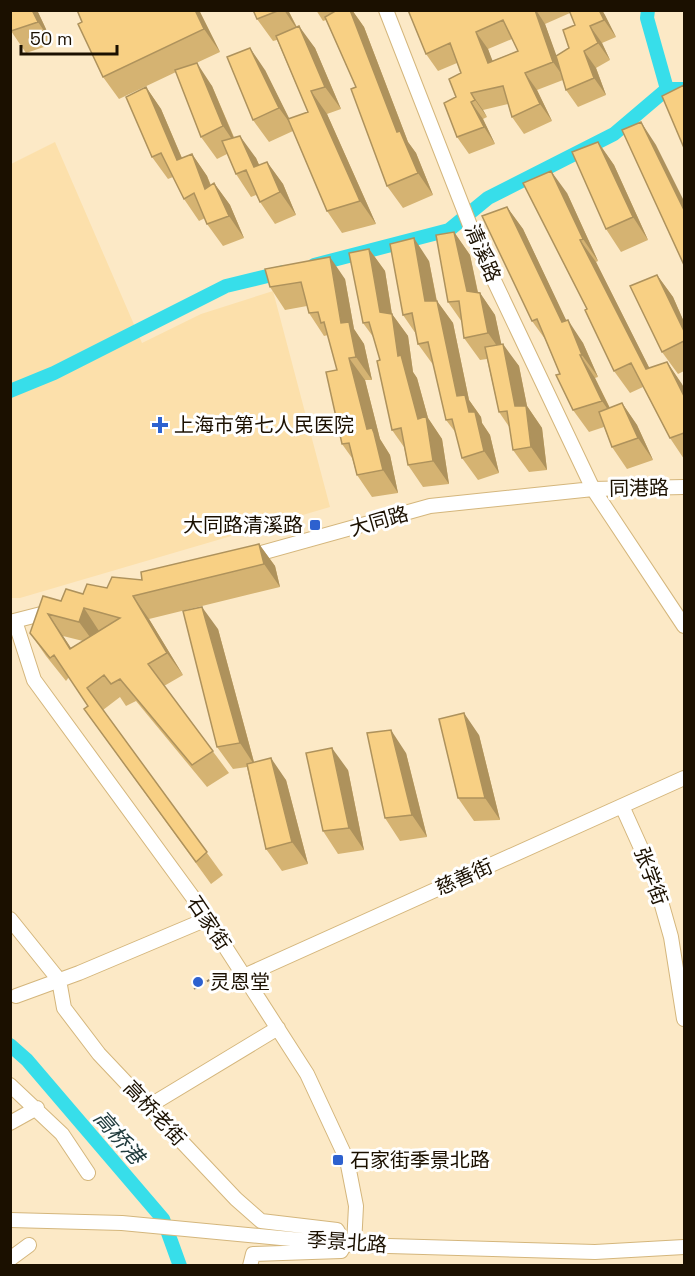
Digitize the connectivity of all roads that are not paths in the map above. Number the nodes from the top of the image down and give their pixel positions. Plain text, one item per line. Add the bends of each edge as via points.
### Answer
1 (386, 10) edge
2 (684, 487) edge
3 (592, 489) junction
4 (230, 562) edge
5 (72, 606) edge
6 (13, 621) edge
7 (684, 627) edge
8 (684, 778) edge
9 (622, 806) junction
10 (10, 919) edge
11 (207, 919) junction
12 (244, 976) junction
13 (59, 981) junction
14 (16, 996) dead end
15 (684, 1019) edge
16 (278, 1028) junction
17 (10, 1085) edge
18 (149, 1106) junction
19 (37, 1108) junction
20 (10, 1124) edge
21 (88, 1173) dead end
22 (10, 1220) edge
23 (350, 1244) junction
24 (29, 1245) dead end
25 (684, 1247) edge
26 (574, 1251) junction
27 (10, 1259) edge
28 (250, 1266) edge
29 (574, 1266) edge

1 - 3 street, 清溪路 via 480,251
2 - 3 street, 同港路
3 - 4 street, 大同路 via 430,506
3 - 7 street
5 - 6 street
6 - 11 street, 石家街 via 34,680
8 - 9 street, 慈善街
9 - 12 street, 慈善街
9 - 15 street, 张学街 via 654,877 671,937
10 - 13 street, 高桥老街
11 - 12 street, 石家街
11 - 13 street
12 - 16 street, 石家街
13 - 14 street
13 - 18 street, 高桥老街 via 64,1008 99,1054
16 - 18 street
16 - 23 street, 石家街 via 307,1074 347,1160 357,1206
17 - 19 street
18 - 23 street, 高桥老街 via 261,1221 337,1230
19 - 20 street
19 - 21 street via 62,1134
22 - 23 street, 季景北路 via 122,1223
23 - 26 street, 季景北路
23 - 28 street via 341,1251 253,1254
24 - 27 street
25 - 26 street, 季景北路
26 - 29 street

